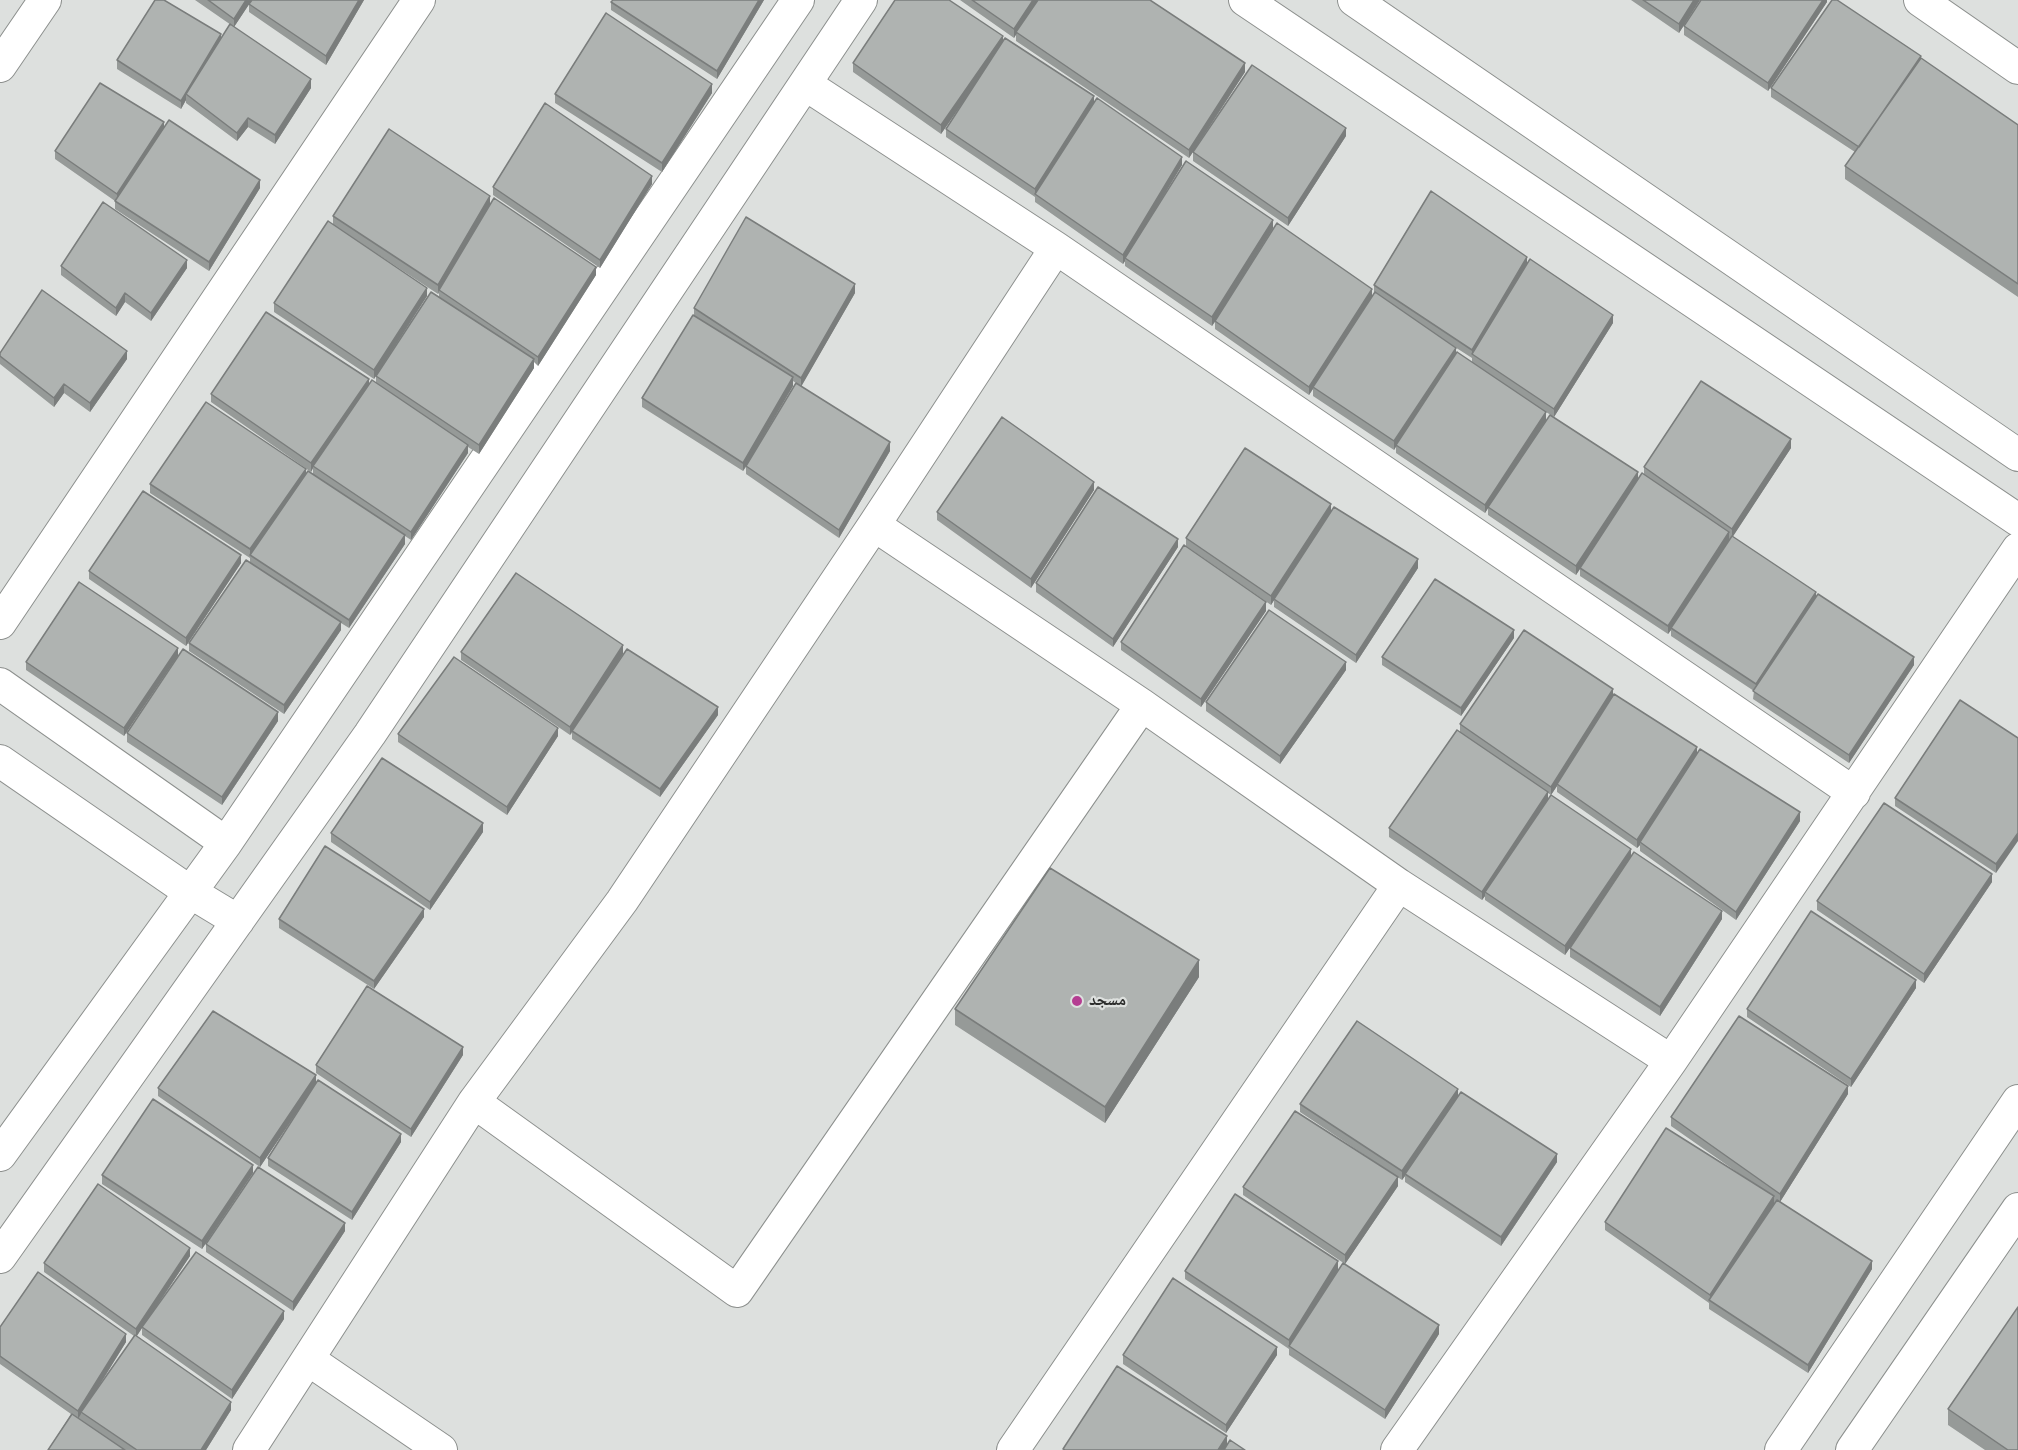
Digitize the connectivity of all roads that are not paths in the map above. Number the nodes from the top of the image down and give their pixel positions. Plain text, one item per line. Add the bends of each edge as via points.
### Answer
1 (45, 0) edge
2 (420, 0) edge
3 (798, 0) edge
4 (861, 0) edge
5 (1245, 0) edge
6 (1354, 0) edge
7 (1920, 0) edge
8 (0, 66) edge
9 (2018, 68) edge
10 (805, 84) junction
11 (1056, 248) junction
12 (2018, 455) edge
13 (2018, 520) edge
14 (874, 525) junction
15 (2018, 549) edge
16 (0, 623) edge
17 (0, 684) edge
18 (1142, 705) junction
19 (0, 761) edge
20 (1854, 793) junction
21 (226, 843) junction
22 (1399, 885) junction
23 (190, 892) junction
24 (238, 921) junction
25 (1671, 1061) junction
26 (2018, 1101) edge
27 (474, 1102) junction
28 (0, 1155) edge
29 (2018, 1209) edge
30 (0, 1257) edge
31 (309, 1360) junction
32 (249, 1450) edge
33 (441, 1450) edge
34 (1013, 1450) edge
35 (1397, 1450) edge
36 (1781, 1450) edge
37 (1852, 1450) edge

1 - 8 street
2 - 16 street
3 - 21 street
4 - 10 street
5 - 13 street
6 - 12 street
7 - 9 street
10 - 11 street
10 - 24 street via 370,734
11 - 14 street
11 - 20 street
14 - 18 street
14 - 27 street via 622,901
15 - 20 street
17 - 21 street
18 - 22 street
18 - 27 street via 737,1291
19 - 23 street
20 - 25 street
21 - 23 street
22 - 25 street
22 - 34 street
23 - 24 street
23 - 28 street
24 - 30 street
25 - 35 street
26 - 36 street
27 - 31 street
29 - 37 street
31 - 32 street
31 - 33 street

